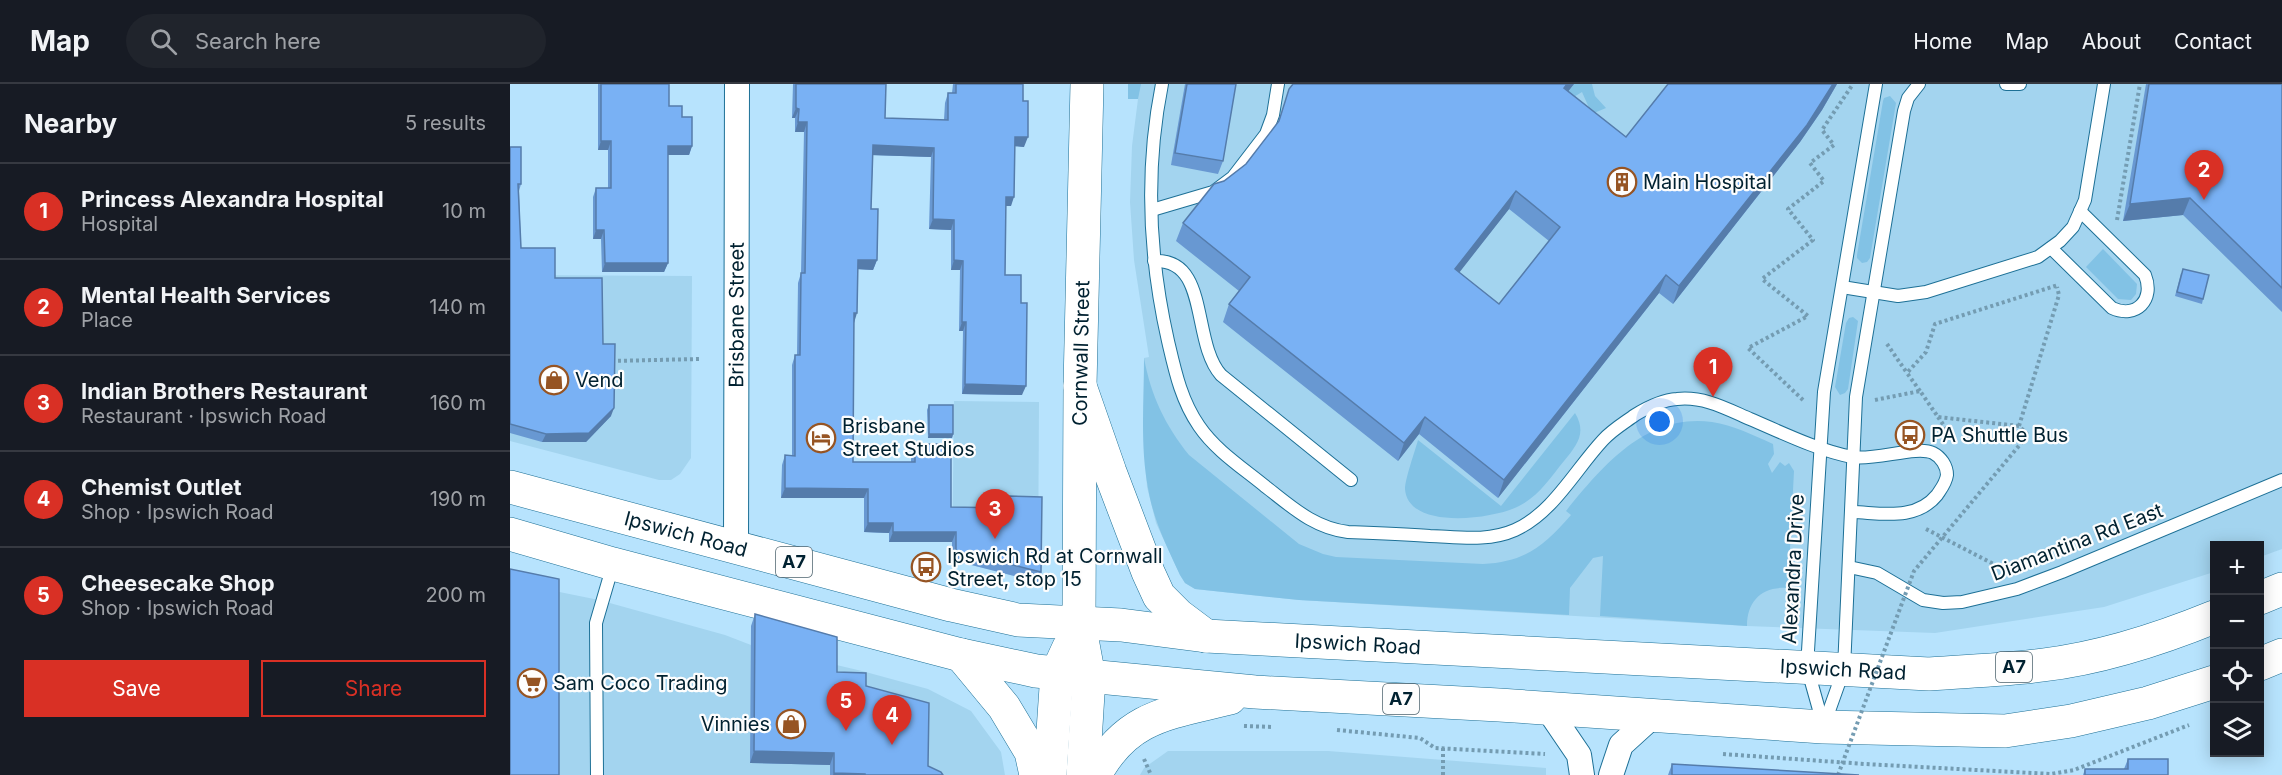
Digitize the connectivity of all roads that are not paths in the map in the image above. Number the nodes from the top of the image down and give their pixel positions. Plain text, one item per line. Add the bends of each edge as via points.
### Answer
1 (737, 84) edge
2 (1088, 84) edge
3 (1162, 84) edge
4 (1278, 84) edge
5 (1876, 84) edge
6 (1919, 84) edge
7 (2006, 84) edge
8 (2020, 84) edge
9 (2104, 84) edge
10 (1152, 210) junction
11 (2080, 211) junction
12 (2051, 248) junction
13 (1154, 261) junction
14 (1842, 287) junction
15 (1874, 293) junction
16 (1080, 386) junction
17 (1820, 447) junction
18 (1852, 456) junction
19 (1351, 480) dead end
20 (2282, 480) edge
21 (510, 487) edge
22 (1852, 512) junction
23 (510, 534) edge
24 (736, 546) junction
25 (613, 564) junction
26 (1849, 567) junction
27 (2282, 589) edge
28 (2264, 596) edge
29 (2210, 619) edge
30 (1079, 623) junction
31 (1206, 636) junction
32 (961, 655) junction
33 (2282, 655) edge
34 (2264, 662) edge
35 (1807, 667) junction
36 (1844, 669) junction
37 (1057, 673) junction
38 (1089, 677) junction
39 (2210, 682) edge
40 (1255, 692) junction
41 (1547, 708) junction
42 (1654, 715) junction
43 (1823, 727) junction
44 (597, 775) edge
45 (1036, 775) edge
46 (1050, 775) edge
47 (1083, 775) edge
48 (1095, 775) edge
49 (1582, 775) edge
50 (1611, 775) edge

1 - 24 street, Brisbane Street
2 - 16 main road, Cornwall Street
3 - 10 lane via 1154,145
4 - 10 lane via 1266,134 1233,177 1214,192
5 - 14 lane, Alexandra Drive
6 - 15 lane via 1904,111
7 - 8 lane
9 - 11 lane
10 - 13 lane
11 - 12 lane via 2067,235
11 - 12 lane via 2145,275 2149,287 2142,305 2123,312 2112,308
12 - 15 lane via 2038,257 1926,292 1898,296
13 - 17 lane via 1176,373 1184,399 1199,426 1228,456 1308,520 1334,530 1470,538 1514,530 1539,515 1621,424 1652,406 1677,399 1712,402
13 - 19 lane via 1178,266 1190,280 1206,351 1214,368
14 - 15 lane
14 - 17 lane, Alexandra Drive via 1824,392
15 - 18 lane via 1856,397
16 - 30 main road, Cornwall Street
16 - 31 main road via 1159,596
17 - 18 lane
17 - 35 lane, Alexandra Drive
18 - 22 lane
18 - 22 lane via 1867,458 1924,451 1940,458 1947,474 1941,489 1922,509 1900,514
20 - 26 lane, Diamantina Rd East via 2062,572 2017,589 1962,602 1923,600 1877,573
21 - 24 main road, Ipswich Road / A7
22 - 26 lane
23 - 25 main road, A7
24 - 30 main road, Ipswich Road / A7 via 951,605 1018,620
25 - 32 main road, A7
25 - 44 lane via 597,623
26 - 36 lane
27 - 28 main road
29 - 36 main road, Ipswich Road / A7 via 2115,650 2044,665 1929,674
30 - 31 main road, Ipswich Road / A7
30 - 37 main road, Cornwall Street
30 - 38 main road, Cornwall Street
31 - 35 main road, Ipswich Road / A7
32 - 37 main road, A7
32 - 45 main road via 1004,707 1031,752
33 - 34 main road
35 - 36 main road, Ipswich Road / A7
35 - 43 lane, Alexandra Drive
36 - 43 lane
37 - 38 main road, A7
37 - 46 main road, Cornwall Street
38 - 40 main road, A7
38 - 47 main road, Cornwall Street
39 - 43 main road, A7 via 2148,703 2005,730
40 - 41 main road, A7
40 - 48 main road via 1152,718 1106,754
41 - 42 main road, A7
41 - 49 street via 1579,755
42 - 43 main road, A7
42 - 50 street via 1621,745

